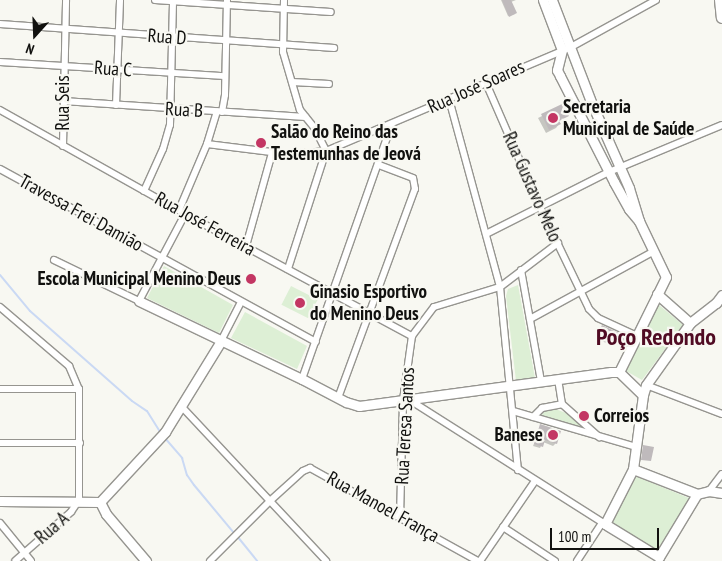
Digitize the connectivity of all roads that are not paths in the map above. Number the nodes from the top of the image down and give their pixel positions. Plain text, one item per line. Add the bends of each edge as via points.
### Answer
1 (66, 0) edge
2 (120, 0) edge
3 (155, 0) edge
4 (284, 0) edge
5 (543, 0) edge
6 (552, 0) edge
7 (656, 0) edge
8 (720, 0) edge
9 (173, 1) edge
10 (227, 2) edge
11 (283, 8) junction
12 (331, 12) dead end
13 (722, 18) edge
14 (0, 24) edge
15 (65, 29) junction
16 (119, 33) junction
17 (173, 38) junction
18 (226, 41) junction
19 (282, 45) junction
20 (334, 48) dead end
21 (566, 48) junction
22 (0, 62) edge
23 (63, 66) junction
24 (118, 69) junction
25 (172, 73) junction
26 (225, 76) junction
27 (292, 82) junction
28 (486, 83) junction
29 (329, 84) dead end
30 (449, 99) junction
31 (63, 101) junction
32 (116, 105) junction
33 (171, 109) junction
34 (0, 110) edge
35 (220, 112) junction
36 (305, 117) junction
37 (392, 124) junction
38 (722, 125) edge
39 (605, 134) junction
40 (593, 140) junction
41 (207, 144) junction
42 (63, 146) junction
43 (326, 151) junction
44 (272, 153) junction
45 (379, 165) junction
46 (620, 167) junction
47 (0, 169) edge
48 (609, 172) junction
49 (144, 191) junction
50 (540, 208) junction
51 (182, 212) junction
52 (639, 221) junction
53 (486, 234) junction
54 (558, 244) junction
55 (246, 246) junction
56 (654, 251) junction
57 (162, 257) junction
58 (54, 260) dead end
59 (288, 269) junction
60 (522, 270) junction
61 (500, 287) junction
62 (581, 290) junction
63 (333, 292) junction
64 (657, 294) junction
65 (720, 300) edge
66 (139, 301) junction
67 (242, 302) junction
68 (0, 307) edge
69 (370, 312) junction
70 (11, 316) junction
71 (0, 318) edge
72 (530, 319) junction
73 (690, 323) junction
74 (412, 336) junction
75 (637, 336) junction
76 (221, 341) junction
77 (316, 342) junction
78 (620, 372) junction
79 (302, 379) junction
80 (558, 379) junction
81 (541, 381) junction
82 (511, 385) junction
83 (646, 385) junction
84 (0, 389) edge
85 (79, 390) junction
86 (643, 395) junction
87 (338, 398) junction
88 (406, 400) junction
89 (562, 404) junction
90 (182, 406) junction
91 (513, 411) junction
92 (722, 414) edge
93 (534, 417) junction
94 (600, 437) junction
95 (0, 443) edge
96 (80, 443) junction
97 (636, 447) junction
98 (633, 469) junction
99 (518, 470) junction
100 (722, 474) edge
101 (535, 481) junction
102 (709, 491) junction
103 (722, 493) edge
104 (697, 494) junction
105 (79, 500) junction
106 (271, 500) junction
107 (0, 501) edge
108 (100, 502) junction
109 (400, 517) junction
110 (0, 523) edge
111 (603, 523) junction
112 (503, 527) junction
113 (23, 553) junction
114 (658, 559) edge
115 (15, 561) edge
116 (31, 561) edge
117 (146, 561) edge
118 (210, 561) edge
119 (326, 561) edge
120 (479, 561) edge
121 (555, 561) edge
122 (576, 561) edge

1 - 15 street, Rua Seis
2 - 16 street
3 - 9 street
4 - 11 street
5 - 21 street
6 - 21 street
7 - 21 street, Rua José Soares
8 - 13 main road
9 - 10 street
9 - 17 street
10 - 11 street
10 - 18 street
11 - 12 street
11 - 19 street
14 - 15 street, Rua D
15 - 16 street, Rua D
15 - 23 street, Rua Seis
16 - 17 street, Rua D
16 - 24 street
17 - 18 street, Rua D
17 - 25 street
18 - 19 street, Rua D
18 - 26 street
19 - 20 street, Rua D
19 - 27 street
21 - 28 street, Rua José Soares
21 - 39 street
21 - 40 street via 558,73
22 - 23 street, Rua C
23 - 24 street, Rua C
23 - 31 street, Rua Seis
24 - 25 street, Rua C
24 - 32 street
25 - 26 street, Rua C
25 - 33 street
26 - 35 street via 225,101
27 - 29 street
27 - 36 street
28 - 30 street, Rua José Soares
28 - 50 street, Rua Gustavo Melo
30 - 37 street, Rua José Soares
30 - 53 street
31 - 32 street, Rua B
31 - 42 street, Rua Seis
32 - 33 street, Rua B
33 - 35 street, Rua B
33 - 49 street via 166,141
34 - 42 street, Rua José Ferreira
35 - 36 street, Rua B
35 - 41 street
36 - 43 street
37 - 43 street, Rua José Soares
37 - 45 street
38 - 46 street
39 - 40 street
39 - 46 street
40 - 48 street
41 - 44 street, Rua José Soares
41 - 51 street
42 - 49 street, Rua José Ferreira
43 - 44 street, Rua José Soares
43 - 59 street
44 - 55 street
45 - 63 street
45 - 69 street via 413,178 415,189
46 - 48 street
46 - 52 street
47 - 57 street, Travessa Frei Damião
48 - 50 street
48 - 52 street
49 - 51 street, Rua José Ferreira
50 - 53 street
50 - 54 street, Rua Gustavo Melo
51 - 55 street, Rua José Ferreira
51 - 57 street
52 - 56 street
53 - 61 street
54 - 60 street
54 - 62 street, Rua Gustavo Melo
55 - 59 street, Rua José Ferreira
56 - 62 street
56 - 64 street via 666,277
57 - 66 street
57 - 67 street, Travessa Frei Damião
58 - 66 street
59 - 63 street, Rua José Ferreira
60 - 61 street
60 - 72 street
61 - 74 street via 434,307
61 - 82 street
62 - 72 street
62 - 75 street, Rua Gustavo Melo via 595,315
63 - 69 street, Rua José Ferreira
63 - 77 street
64 - 73 street
64 - 75 street
65 - 73 street
66 - 76 street
67 - 76 street
67 - 77 street, Travessa Frei Damião
68 - 70 street
69 - 74 street, Rua José Ferreira
69 - 87 street
70 - 71 street
70 - 85 street via 69,366
72 - 81 street
73 - 83 street
74 - 88 street, Rua Teresa Santos
75 - 78 street
76 - 79 street
76 - 90 street
77 - 79 street
78 - 80 street
78 - 86 street
79 - 87 street
80 - 81 street
80 - 89 street
81 - 82 street
82 - 88 street
82 - 91 street
83 - 86 street
83 - 92 street
84 - 85 street
85 - 96 street
86 - 97 street
87 - 88 street via 352,405 366,406
88 - 99 street
88 - 109 street, Rua Teresa Santos
89 - 93 street via 542,408
89 - 94 street
90 - 106 street
90 - 108 street via 165,432
91 - 93 street
91 - 99 street
93 - 94 street
94 - 97 street
95 - 96 street
96 - 105 street
97 - 98 street
98 - 104 street
98 - 111 street
99 - 101 street
100 - 102 street
101 - 111 street
101 - 112 street
102 - 103 street
102 - 104 street
104 - 114 street
105 - 107 street
105 - 108 street
105 - 113 street, Rua A via 71,512
106 - 109 street, Rua Manoel França via 303,470 315,469
106 - 118 street
106 - 119 street
108 - 117 street via 106,514
109 - 120 street, Rua Manoel França
110 - 113 street, Rua A
111 - 114 street
111 - 122 street
112 - 120 street
112 - 121 street
113 - 115 street, Rua A
113 - 116 street, Rua A

